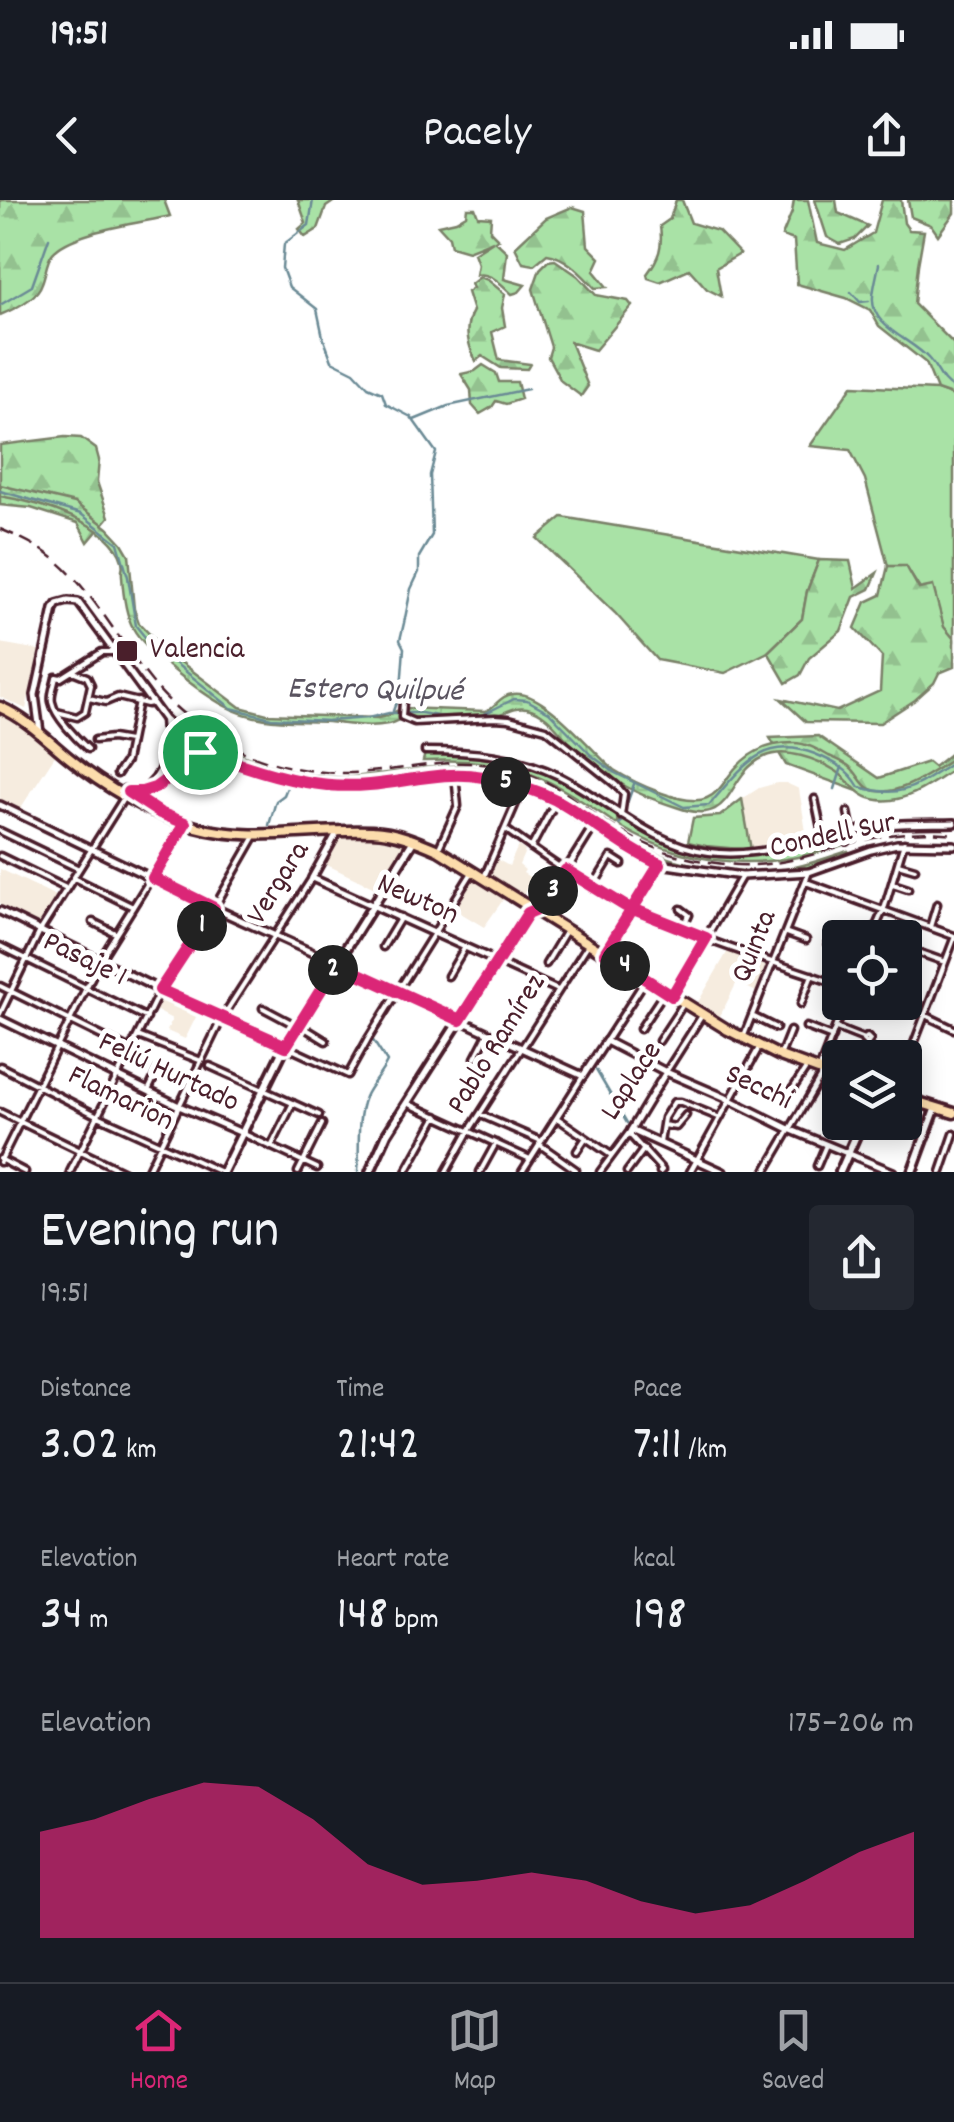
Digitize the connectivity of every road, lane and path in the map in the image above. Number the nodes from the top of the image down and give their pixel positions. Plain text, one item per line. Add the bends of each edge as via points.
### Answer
1 (113, 652) junction
2 (72, 671) junction
3 (88, 698) junction
4 (138, 702) junction
5 (152, 702) junction
6 (402, 702) dead end
7 (0, 707) edge
8 (58, 712) junction
9 (164, 719) junction
10 (39, 729) junction
11 (173, 729) junction
12 (165, 732) junction
13 (95, 740) dead end
14 (131, 742) junction
15 (88, 749) dead end
16 (425, 751) dead end
17 (200, 752) junction
18 (209, 760) junction
19 (194, 763) junction
20 (117, 774) dead end
21 (456, 775) junction
22 (150, 784) dead end
23 (523, 787) junction
24 (126, 792) junction
25 (815, 798) dead end
26 (556, 801) junction
27 (0, 805) edge
28 (848, 812) dead end
29 (621, 816) junction
30 (185, 823) junction
31 (954, 823) edge
32 (594, 826) junction
33 (505, 829) junction
34 (338, 831) junction
35 (0, 832) edge
36 (852, 832) junction
37 (257, 834) junction
38 (831, 838) junction
39 (823, 839) junction
40 (414, 840) junction
41 (846, 840) joint
42 (904, 843) junction
43 (954, 845) edge
44 (92, 848) junction
45 (531, 848) junction
46 (438, 850) junction
47 (0, 856) edge
48 (622, 864) dead end
49 (660, 864) junction
50 (898, 864) junction
51 (79, 869) junction
52 (473, 870) junction
53 (566, 870) junction
54 (603, 870) junction
55 (915, 870) dead end
56 (809, 872) junction
57 (742, 876) junction
58 (73, 877) junction
59 (484, 877) junction
60 (614, 877) dead end
61 (153, 878) junction
62 (312, 878) junction
63 (806, 882) junction
64 (892, 884) junction
65 (593, 886) junction
66 (66, 888) junction
67 (908, 889) dead end
68 (938, 904) dead end
69 (373, 906) junction
70 (132, 907) junction
71 (214, 908) junction
72 (633, 909) junction
73 (681, 909) dead end
74 (536, 910) junction
75 (882, 910) junction
76 (0, 911) edge
77 (401, 917) junction
78 (878, 920) edge
79 (93, 922) dead end
80 (930, 928) junction
81 (682, 929) junction
82 (567, 930) junction
83 (40, 931) junction
84 (435, 933) junction
85 (786, 933) junction
86 (116, 934) junction
87 (275, 935) junction
88 (954, 937) edge
89 (706, 938) junction
90 (806, 940) dead end
91 (589, 943) junction
92 (0, 946) edge
93 (383, 946) dead end
94 (466, 948) junction
95 (605, 953) junction
96 (922, 954) edge
97 (27, 958) junction
98 (100, 960) junction
99 (496, 962) junction
100 (775, 962) junction
101 (945, 962) junction
102 (337, 964) junction
103 (546, 964) dead end
104 (448, 976) dead end
105 (812, 976) junction
106 (646, 979) junction
107 (822, 979) edge
108 (0, 986) edge
109 (87, 987) junction
110 (160, 990) junction
111 (558, 990) junction
112 (11, 991) junction
113 (398, 992) junction
114 (668, 994) junction
115 (684, 1003) junction
116 (801, 1004) dead end
117 (262, 1008) dead end
118 (922, 1014) edge
119 (703, 1015) junction
120 (925, 1015) junction
121 (752, 1016) junction
122 (0, 1017) edge
123 (147, 1018) junction
124 (222, 1018) junction
125 (72, 1020) junction
126 (460, 1020) junction
127 (839, 1020) edge
128 (298, 1025) junction
129 (806, 1027) dead end
130 (776, 1028) dead end
131 (836, 1028) junction
132 (640, 1029) dead end
133 (954, 1029) edge
134 (790, 1031) dead end
135 (488, 1033) junction
136 (138, 1036) junction
137 (743, 1038) junction
138 (832, 1038) junction
139 (864, 1039) dead end
140 (915, 1040) edge
141 (326, 1041) dead end
142 (606, 1041) junction
143 (659, 1041) dead end
144 (286, 1046) junction
145 (760, 1046) junction
146 (58, 1048) junction
147 (131, 1050) junction
148 (522, 1050) junction
149 (780, 1056) junction
150 (474, 1058) dead end
151 (201, 1061) junction
152 (0, 1066) edge
153 (210, 1066) dead end
154 (806, 1067) junction
155 (158, 1070) dead end
156 (666, 1072) junction
157 (820, 1072) junction
158 (118, 1076) junction
159 (583, 1076) junction
160 (40, 1085) junction
161 (263, 1089) junction
162 (148, 1090) junction
163 (790, 1093) dead end
164 (730, 1100) junction
165 (922, 1103) edge
166 (293, 1104) junction
167 (406, 1104) junction
168 (179, 1106) junction
169 (936, 1108) junction
170 (0, 1112) edge
171 (954, 1112) edge
172 (480, 1115) junction
173 (686, 1115) dead end
174 (98, 1116) junction
175 (318, 1116) dead end
176 (437, 1116) junction
177 (720, 1117) junction
178 (556, 1118) junction
179 (21, 1123) junction
180 (322, 1124) dead end
181 (663, 1125) junction
182 (789, 1129) junction
183 (631, 1130) junction
184 (469, 1132) junction
185 (242, 1133) junction
186 (954, 1134) edge
187 (586, 1138) junction
188 (854, 1140) edge
189 (660, 1142) junction
190 (496, 1143) junction
191 (540, 1143) junction
192 (160, 1144) junction
193 (826, 1145) junction
194 (271, 1147) junction
195 (644, 1149) junction
196 (80, 1150) junction
197 (576, 1152) dead end
198 (848, 1154) junction
199 (947, 1154) junction
200 (611, 1155) junction
201 (954, 1157) edge
202 (530, 1159) junction
203 (696, 1159) junction
204 (0, 1161) edge
205 (303, 1162) junction
206 (568, 1164) junction
207 (816, 1166) dead end
208 (317, 1168) dead end
209 (576, 1170) edge
210 (603, 1171) edge
211 (661, 1171) edge
212 (25, 1172) edge
213 (70, 1172) edge
214 (124, 1172) edge
215 (147, 1172) edge
216 (222, 1172) edge
217 (298, 1172) edge
218 (370, 1172) edge
219 (406, 1172) edge
220 (446, 1172) edge
221 (480, 1172) edge
222 (522, 1172) edge
223 (562, 1172) edge
224 (628, 1172) edge
225 (690, 1172) edge
226 (723, 1172) edge
227 (765, 1172) edge
228 (840, 1172) edge
229 (893, 1172) edge
230 (912, 1172) edge
231 (941, 1172) edge

1 - 2 street
1 - 5 street, Condell Sur
1 - 10 street, Condell Sur via 78,602 56,604 34,695
2 - 3 street via 90,680
2 - 8 street via 56,677 52,702
3 - 4 street
3 - 8 street via 76,717
4 - 5 street
4 - 14 street
5 - 9 street, Condell Sur
6 - 29 street via 402,716 414,722 509,720 546,729 624,794
7 - 10 main road
8 - 15 street
9 - 11 street, Condell Sur
9 - 12 street
10 - 24 main road via 84,770
11 - 12 street
11 - 17 street, Condell Sur
12 - 22 street via 162,766
13 - 14 street
14 - 20 street
16 - 29 street via 513,758 561,777
17 - 18 street, Condell Sur
17 - 19 street
18 - 19 street, Condell Sur
18 - 21 street, Condell Sur via 336,786
19 - 24 street via 155,788
21 - 23 street, Condell Sur
21 - 46 street via 458,806
23 - 26 street, Condell Sur
23 - 33 street
24 - 30 main road
24 - 44 street
25 - 39 street
26 - 32 street, Condell Sur
26 - 45 street
27 - 44 street
28 - 36 street
29 - 39 street via 660,838 706,852 750,853
30 - 37 main road
30 - 61 street
31 - 36 street
32 - 49 street, Condell Sur
32 - 53 street
33 - 45 street
33 - 59 street
34 - 37 main road
34 - 40 main road
34 - 62 street, Vergara
35 - 51 street
36 - 38 street
36 - 41 street
37 - 71 street
38 - 39 street
38 - 41 street
40 - 46 main road
40 - 69 main road
42 - 43 street, Condell Sur
42 - 50 street
42 - 56 street, Condell Sur via 851,853
44 - 51 street
44 - 61 street
45 - 53 street
46 - 52 main road
47 - 66 street
48 - 54 street via 611,857
49 - 57 street, Condell Sur
49 - 72 street
50 - 55 street
50 - 64 street
51 - 58 street
52 - 59 main road
52 - 84 street
53 - 65 street
53 - 74 street
54 - 60 street
54 - 65 street
56 - 57 street, Condell Sur
56 - 63 street, Quinta
57 - 89 street
58 - 66 street
58 - 70 street
59 - 74 main road
61 - 70 street
61 - 71 street
62 - 69 street, Newton
62 - 87 street, Vergara
63 - 75 street
63 - 85 street, Quinta
64 - 67 street
64 - 75 street
65 - 72 street
66 - 83 street
68 - 80 street
69 - 77 street, Newton
69 - 102 main road
70 - 86 street
71 - 87 street
71 - 110 street
72 - 81 street
72 - 95 street
73 - 81 street via 690,916
74 - 82 main road
74 - 99 main road
75 - 78 street
75 - 80 street
76 - 83 street
77 - 84 street, Newton
77 - 93 street
79 - 86 street
80 - 88 street
81 - 89 street
82 - 91 main road
82 - 103 street
83 - 97 street
83 - 98 street
84 - 94 street, Newton
84 - 113 street
85 - 90 street
85 - 100 street, Quinta
86 - 98 street
87 - 102 street
87 - 124 street, Vergara
88 - 101 street
89 - 100 street
89 - 114 street
91 - 95 main road
91 - 111 street, Pablo Ramírez
92 - 97 street, Pasaje 1
94 - 99 street, Newton
94 - 104 street
95 - 106 main road
96 - 101 street
97 - 109 street, Pasaje 1
97 - 112 street
98 - 109 street
98 - 110 street
99 - 111 street, Newton
99 - 126 main road
100 - 105 street
100 - 121 street, Quinta
101 - 120 street
102 - 113 street
102 - 128 main road
105 - 107 street
105 - 116 street
106 - 114 main road
106 - 142 street
108 - 112 street
109 - 123 street, Pasaje 1
109 - 125 street
110 - 123 street
110 - 124 street
111 - 148 street, Pablo Ramírez
112 - 122 street
112 - 125 street
113 - 126 street
113 - 144 street via 348,1075
114 - 115 main road
114 - 132 street
115 - 119 main road
115 - 143 street
117 - 128 street
118 - 120 street
119 - 137 main road
119 - 156 street, Laplace
120 - 133 street
120 - 140 street
121 - 130 street
121 - 137 street, Quinta
122 - 146 street, Feliú Hurtado
123 - 136 street
124 - 144 street
124 - 151 street, Vergara
125 - 146 street
125 - 147 street
126 - 135 street
126 - 167 main road
127 - 131 street
128 - 141 street
128 - 144 main road
129 - 138 street
131 - 138 street
131 - 139 street
134 - 149 street
135 - 148 street
135 - 150 street
136 - 147 street
136 - 151 street
137 - 145 main road
138 - 157 street
142 - 156 street, Secchi
142 - 159 street
144 - 161 main road
145 - 149 main road
145 - 164 street
146 - 158 street, Feliú Hurtado
146 - 160 street
147 - 158 street
148 - 159 street
148 - 172 street, Pablo Ramírez
149 - 154 main road
151 - 168 street, Vergara
152 - 160 street, Flamarion
153 - 161 street
154 - 157 main road
154 - 163 street
155 - 162 street
156 - 164 street, Secchi
156 - 183 street, Laplace
157 - 182 street
158 - 162 street, Feliú Hurtado
158 - 174 street
159 - 178 street
160 - 174 street, Flamarion
160 - 179 street
161 - 166 street
161 - 185 main road
162 - 168 street, Feliú Hurtado
164 - 177 street
164 - 182 street, Secchi
165 - 169 main road
166 - 175 street
166 - 194 street
167 - 176 street
167 - 218 main road
168 - 185 street, Feliú Hurtado
168 - 192 street, Vergara
169 - 171 main road
169 - 230 main road
170 - 179 street
172 - 184 street, Pablo Ramírez
172 - 191 street
173 - 181 street via 676,1128
174 - 192 street, Flamarion
174 - 196 street
176 - 184 street
176 - 219 street
177 - 181 street via 678,1102
177 - 203 street
178 - 187 street
178 - 191 street
179 - 196 street
179 - 204 street
180 - 205 street
181 - 189 street
182 - 193 street, Secchi
182 - 227 street
183 - 189 street
183 - 195 street
183 - 200 street, Laplace
184 - 190 street
184 - 220 street, Pablo Ramírez
185 - 194 street, Feliú Hurtado
185 - 216 main road
186 - 199 street
187 - 197 street
187 - 200 street
188 - 198 main road
189 - 203 street
190 - 202 street
190 - 221 street
191 - 202 street
191 - 206 street
192 - 215 street, Vergara
192 - 216 street, Flamarion
193 - 198 street, Secchi
193 - 207 street
194 - 205 street, Feliú Hurtado
195 - 211 street
195 - 224 street
196 - 213 street
196 - 214 street
198 - 228 main road
198 - 229 street, Secchi
199 - 201 street
199 - 231 street
200 - 210 street, Laplace
202 - 222 street
203 - 225 street
203 - 226 street
204 - 212 street
205 - 208 street, Feliú Hurtado
205 - 217 street
206 - 209 street
206 - 223 street

